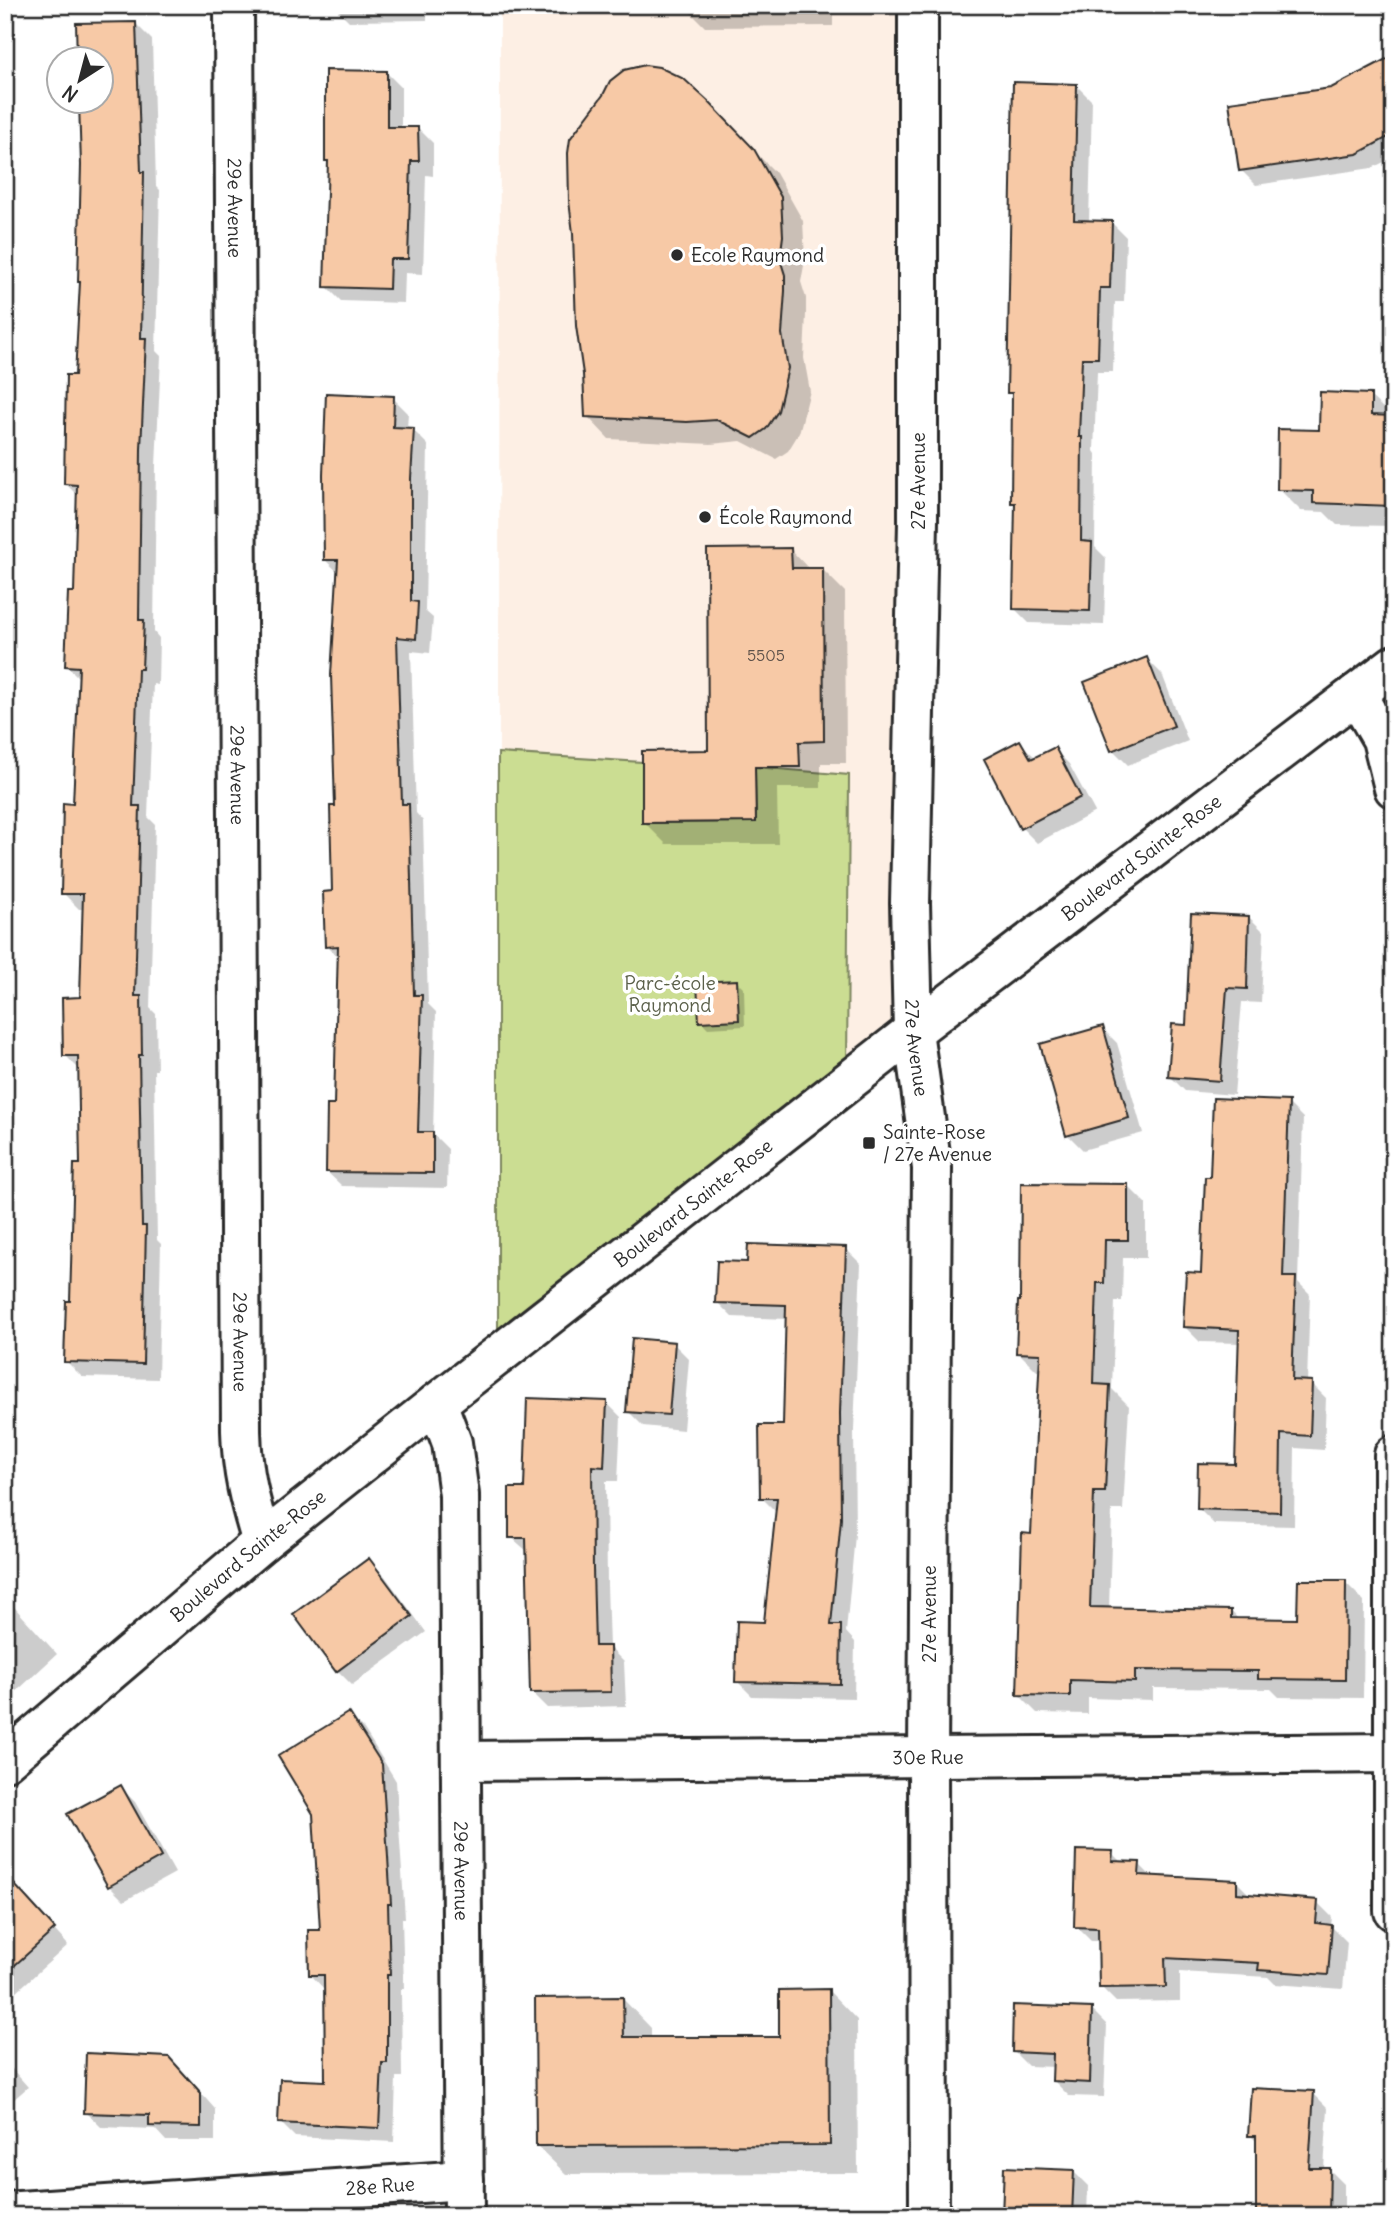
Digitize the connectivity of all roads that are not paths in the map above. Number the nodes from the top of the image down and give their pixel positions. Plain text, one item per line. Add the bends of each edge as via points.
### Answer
1 (234, 5) edge
2 (918, 5) edge
3 (1394, 665) edge
4 (1356, 694) junction
5 (1394, 788) edge
6 (913, 1031) junction
7 (437, 1403) junction
8 (1394, 1455) edge
9 (262, 1542) junction
10 (1393, 1753) edge
11 (928, 1757) junction
12 (5, 1761) edge
13 (462, 1761) junction
14 (1394, 1911) edge
15 (464, 2198) edge
16 (5, 2212) edge
17 (929, 2216) edge

1 - 9 street, 29e Avenue via 241,1431 242,1466
2 - 6 street, 27e Avenue via 918,522 910,903
3 - 4 street, Boulevard Sainte-Rose
4 - 5 street via 1382,739
4 - 6 street, Boulevard Sainte-Rose
6 - 7 street, Boulevard Sainte-Rose
6 - 11 street, 27e Avenue via 932,1168
7 - 9 street, Boulevard Sainte-Rose
7 - 13 street, 29e Avenue via 452,1443 459,1495
8 - 10 street
9 - 12 street, Boulevard Sainte-Rose
10 - 11 street, 30e Rue
10 - 14 street
11 - 13 street, 30e Rue
11 - 17 street, 27e Avenue
13 - 15 street, 29e Avenue
15 - 16 street, 28e Rue

